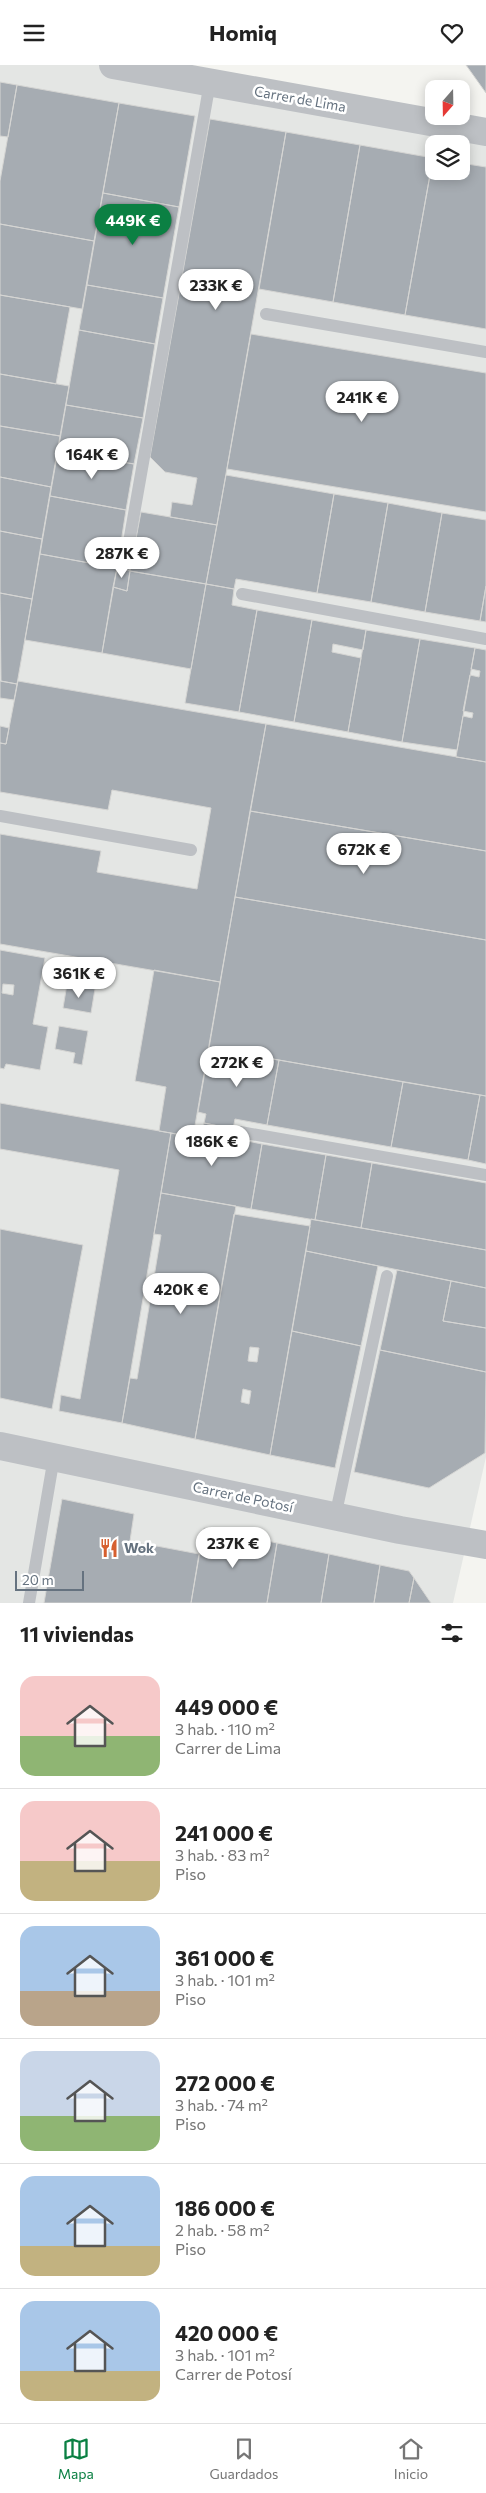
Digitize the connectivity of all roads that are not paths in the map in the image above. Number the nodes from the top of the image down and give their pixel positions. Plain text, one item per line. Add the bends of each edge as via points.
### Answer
1 (113, 65) edge
2 (210, 82) junction
3 (486, 132) edge
4 (266, 314) dead end
5 (486, 352) edge
6 (125, 565) dead end
7 (242, 595) dead end
8 (486, 639) edge
9 (0, 816) edge
10 (191, 850) dead end
11 (240, 1132) dead end
12 (486, 1175) edge
13 (388, 1276) dead end
14 (0, 1446) edge
15 (54, 1457) junction
16 (335, 1517) junction
17 (486, 1545) edge
18 (29, 1603) edge

1 - 2 street, Carrer de Lima
2 - 3 street, Carrer de Lima
2 - 6 lane
4 - 5 lane
7 - 8 lane
9 - 10 lane
11 - 12 lane
13 - 16 lane
14 - 15 street, Carrer de Potosí
15 - 16 street, Carrer de Potosí
15 - 18 lane
16 - 17 street, Carrer de Potosí

